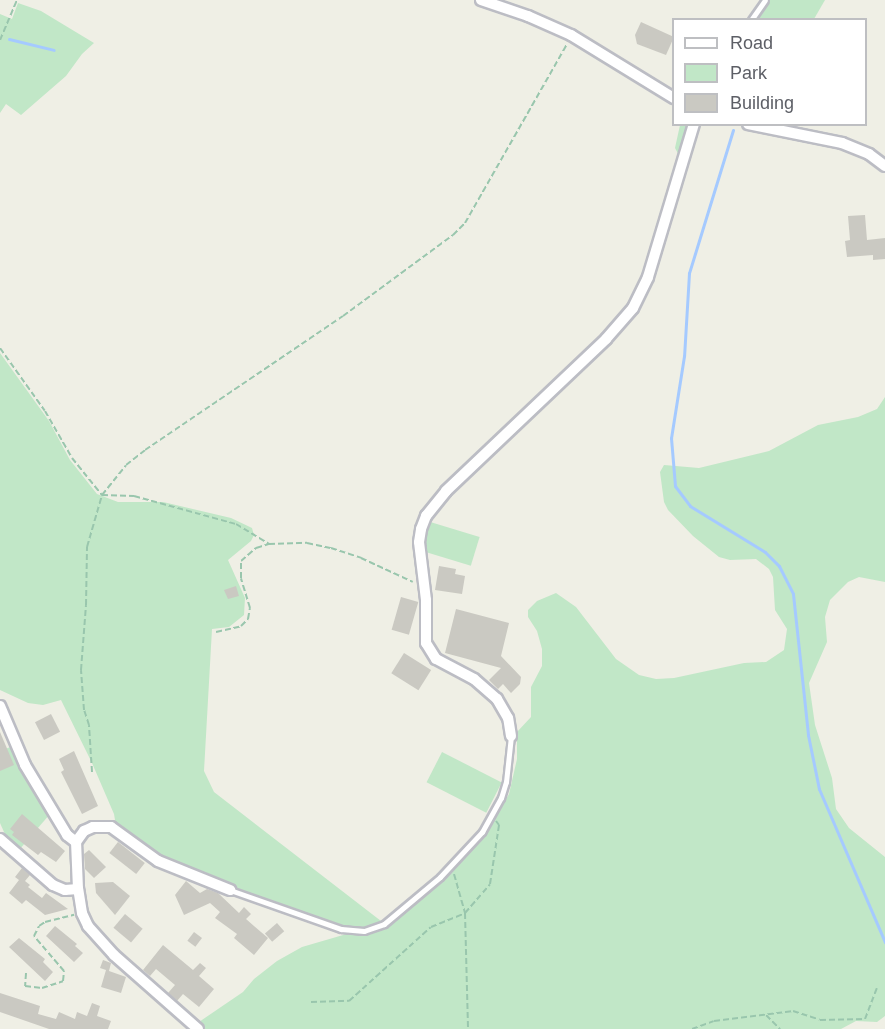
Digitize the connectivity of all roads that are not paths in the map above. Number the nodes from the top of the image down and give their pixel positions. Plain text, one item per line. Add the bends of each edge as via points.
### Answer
1 (481, 0) edge
2 (765, 0) edge
3 (752, 18) edge
4 (672, 97) edge
5 (693, 126) edge
6 (758, 126) edge
7 (885, 166) edge
8 (0, 706) edge
9 (511, 736) joint
10 (0, 839) edge
11 (76, 842) junction
12 (78, 890) junction
13 (231, 890) joint
14 (198, 1029) edge

1 - 4 street via 571,35
2 - 3 lane
5 - 9 street via 648,277 633,308 426,516 419,542 426,643 436,659 474,679 497,699 508,718
6 - 7 street via 842,143 869,154
8 - 11 street via 25,765 67,835
9 - 13 lane via 510,769 492,816 452,865 393,917 374,928 341,929
10 - 12 street via 53,885
11 - 12 street
11 - 13 street via 84,831 111,827 158,861
12 - 14 street via 88,926 111,953

